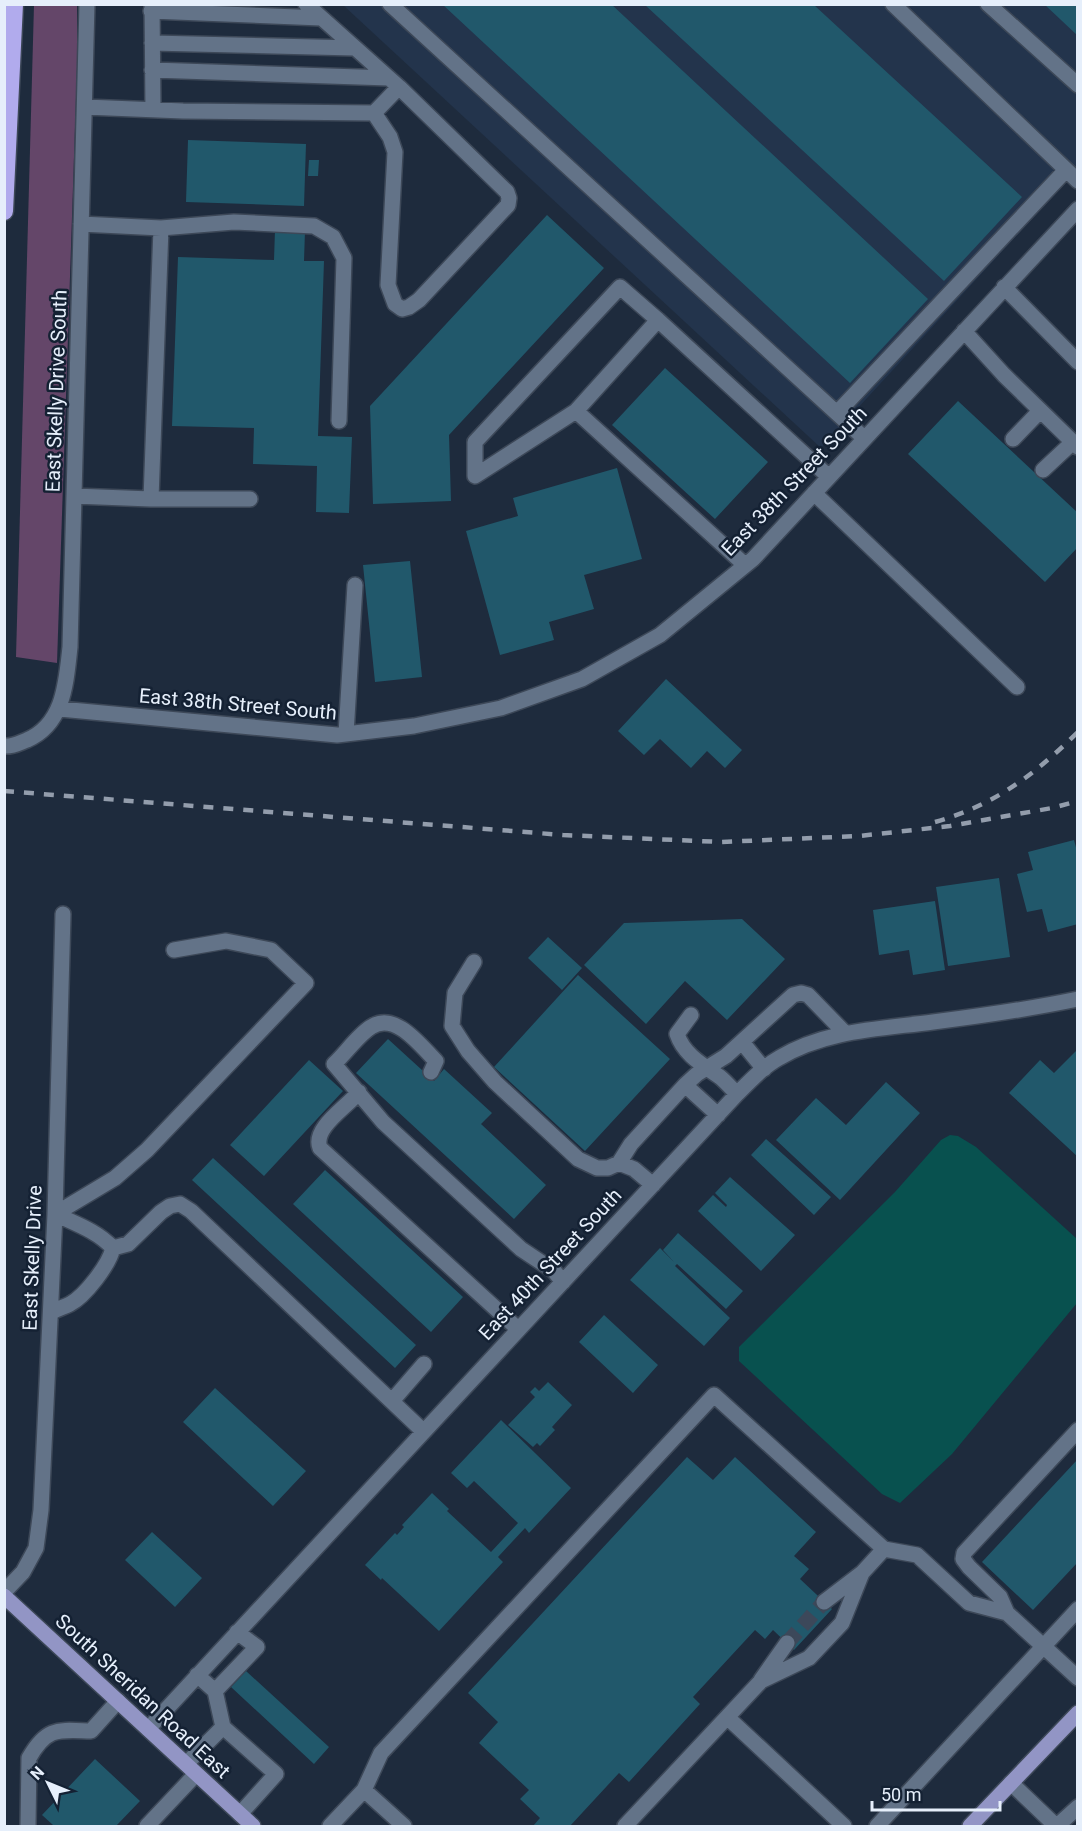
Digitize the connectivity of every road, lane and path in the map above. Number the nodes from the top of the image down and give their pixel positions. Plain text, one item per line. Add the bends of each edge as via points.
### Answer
1 (14, 4) edge
2 (87, 4) edge
3 (306, 4) edge
4 (390, 4) edge
5 (893, 4) edge
6 (988, 4) edge
7 (152, 8) edge
8 (321, 18) junction
9 (152, 43) junction
10 (354, 48) junction
11 (152, 70) junction
12 (394, 82) junction
13 (1077, 85) edge
14 (85, 107) junction
15 (153, 110) junction
16 (374, 112) junction
17 (1072, 176) edge
18 (1077, 208) edge
19 (4, 211) edge
20 (81, 224) junction
21 (161, 228) junction
22 (1004, 287) junction
23 (658, 320) junction
24 (964, 331) junction
25 (1077, 362) edge
26 (576, 411) junction
27 (1040, 411) junction
28 (837, 413) junction
29 (339, 420) dead end
30 (864, 438) junction
31 (1013, 439) dead end
32 (1075, 445) edge
33 (1043, 470) dead end
34 (829, 477) junction
35 (814, 493) junction
36 (74, 496) junction
37 (151, 499) junction
38 (250, 499) dead end
39 (745, 565) junction
40 (355, 585) dead end
41 (1017, 687) dead end
42 (60, 709) junction
43 (346, 734) junction
44 (4, 746) edge
45 (63, 914) dead end
46 (174, 950) dead end
47 (474, 962) dead end
48 (1077, 999) edge
49 (691, 1015) dead end
50 (845, 1033) junction
51 (742, 1042) junction
52 (706, 1069) junction
53 (764, 1069) junction
54 (430, 1072) dead end
55 (685, 1085) junction
56 (359, 1092) junction
57 (737, 1094) junction
58 (718, 1114) junction
59 (619, 1163) junction
60 (652, 1185) junction
61 (55, 1214) junction
62 (113, 1248) junction
63 (563, 1282) junction
64 (51, 1312) junction
65 (518, 1329) junction
66 (424, 1364) dead end
67 (392, 1401) junction
68 (1077, 1430) edge
69 (423, 1431) junction
70 (884, 1549) junction
71 (862, 1573) junction
72 (4, 1594) edge
73 (824, 1602) tunnel mouth
74 (1077, 1609) edge
75 (1007, 1613) junction
76 (237, 1632) junction
77 (787, 1643) tunnel mouth
78 (1043, 1646) junction
79 (197, 1675) junction
80 (1077, 1678) edge
81 (761, 1682) junction
82 (215, 1691) junction
83 (118, 1701) junction
84 (1077, 1713) edge
85 (727, 1717) junction
86 (223, 1727) junction
87 (148, 1729) junction
88 (191, 1769) junction
89 (1011, 1783) junction
90 (364, 1790) junction
91 (1077, 1807) edge
92 (240, 1814) junction
93 (28, 1827) edge
94 (147, 1827) edge
95 (253, 1827) edge
96 (330, 1827) edge
97 (404, 1827) edge
98 (625, 1827) edge
99 (844, 1827) edge
100 (877, 1827) edge
101 (970, 1827) edge
102 (1056, 1827) edge

1 - 19 highway
2 - 14 street, East Skelly Drive South
3 - 8 street
4 - 28 street
5 - 17 street
6 - 13 street
7 - 8 street
7 - 9 street
8 - 10 street
9 - 10 street
9 - 11 street
10 - 12 street
11 - 12 street
11 - 15 street
12 - 16 street
12 - 16 street via 509,198 508,205 419,300 402,309 395,304 388,285 395,152
14 - 15 street
14 - 20 street, East Skelly Drive South
15 - 16 street
17 - 28 street
18 - 22 street, East 38th Street South
20 - 21 street
20 - 36 street, East Skelly Drive South
21 - 29 street via 234,222 314,226 333,237 344,258
21 - 37 street
22 - 24 street, East 38th Street South
22 - 25 street
23 - 26 street
23 - 26 street via 620,287 476,442 475,476
23 - 34 street
24 - 27 street
24 - 30 street, East 38th Street South
26 - 39 street
27 - 31 street
27 - 32 street
28 - 30 street
30 - 34 street, East 38th Street South
32 - 33 street
34 - 35 street, East 38th Street South
35 - 39 street, East 38th Street South
35 - 41 street
36 - 37 street
36 - 42 street, East Skelly Drive South via 70,647
37 - 38 street
39 - 43 street, East 38th Street South via 660,635 582,679 501,708 414,726
40 - 43 street
42 - 43 street, East 38th Street South
42 - 44 street, East Skelly Drive South via 38,735
45 - 61 street, East Skelly Drive
46 - 61 street via 226,940 272,950 306,984 147,1150 115,1178
47 - 59 street via 455,993 452,1026 468,1052 578,1159 597,1168
48 - 50 street, East 40th Street South
49 - 52 street via 677,1034 681,1046
50 - 51 street via 813,998 801,993 793,995
50 - 53 street, East 40th Street South via 778,1058
51 - 52 street
51 - 53 street
52 - 55 street
52 - 57 street
53 - 57 street, East 40th Street South
54 - 56 street via 436,1061 399,1026 386,1022 371,1027 334,1064
55 - 58 street
55 - 59 street via 631,1144
56 - 63 street via 383,1122 521,1249 554,1271
56 - 65 street via 319,1134 320,1148
57 - 58 street, East 40th Street South
58 - 60 street, East 40th Street South
59 - 60 street via 634,1169
60 - 63 street, East 40th Street South
61 - 62 street via 92,1231
61 - 64 street, East Skelly Drive
62 - 64 street via 83,1294
62 - 67 street via 128,1244 170,1206 180,1204 191,1210
63 - 65 street, East 40th Street South
64 - 72 street, East Skelly Drive via 36,1548 23,1572
65 - 69 street, East 40th Street South
66 - 67 street
67 - 69 street
68 - 75 street via 964,1552 963,1559 969,1568 1000,1597
69 - 76 street, East 40th Street South
70 - 71 street
70 - 75 street via 917,1555 969,1603
70 - 90 street via 714,1395 381,1753
71 - 73 street
71 - 81 street via 842,1623 809,1658
72 - 83 main road, South Sheridan Road East
74 - 78 street
75 - 78 street
76 - 79 street, East 40th Street South
76 - 82 street via 257,1647
77 - 81 street
78 - 80 street
78 - 100 street
79 - 82 street
79 - 87 street, East 40th Street South
81 - 85 street
82 - 86 street
83 - 87 main road, South Sheridan Road East
83 - 93 street via 91,1731 52,1732 29,1758
84 - 89 main road
85 - 98 street
85 - 99 street
86 - 88 street
86 - 92 street via 276,1774
87 - 88 main road, South Sheridan Road East
88 - 92 main road, South Sheridan Road East
88 - 94 street
89 - 101 main road
89 - 102 street
90 - 96 street
90 - 97 street
91 - 102 street
92 - 95 main road, South Sheridan Road East

